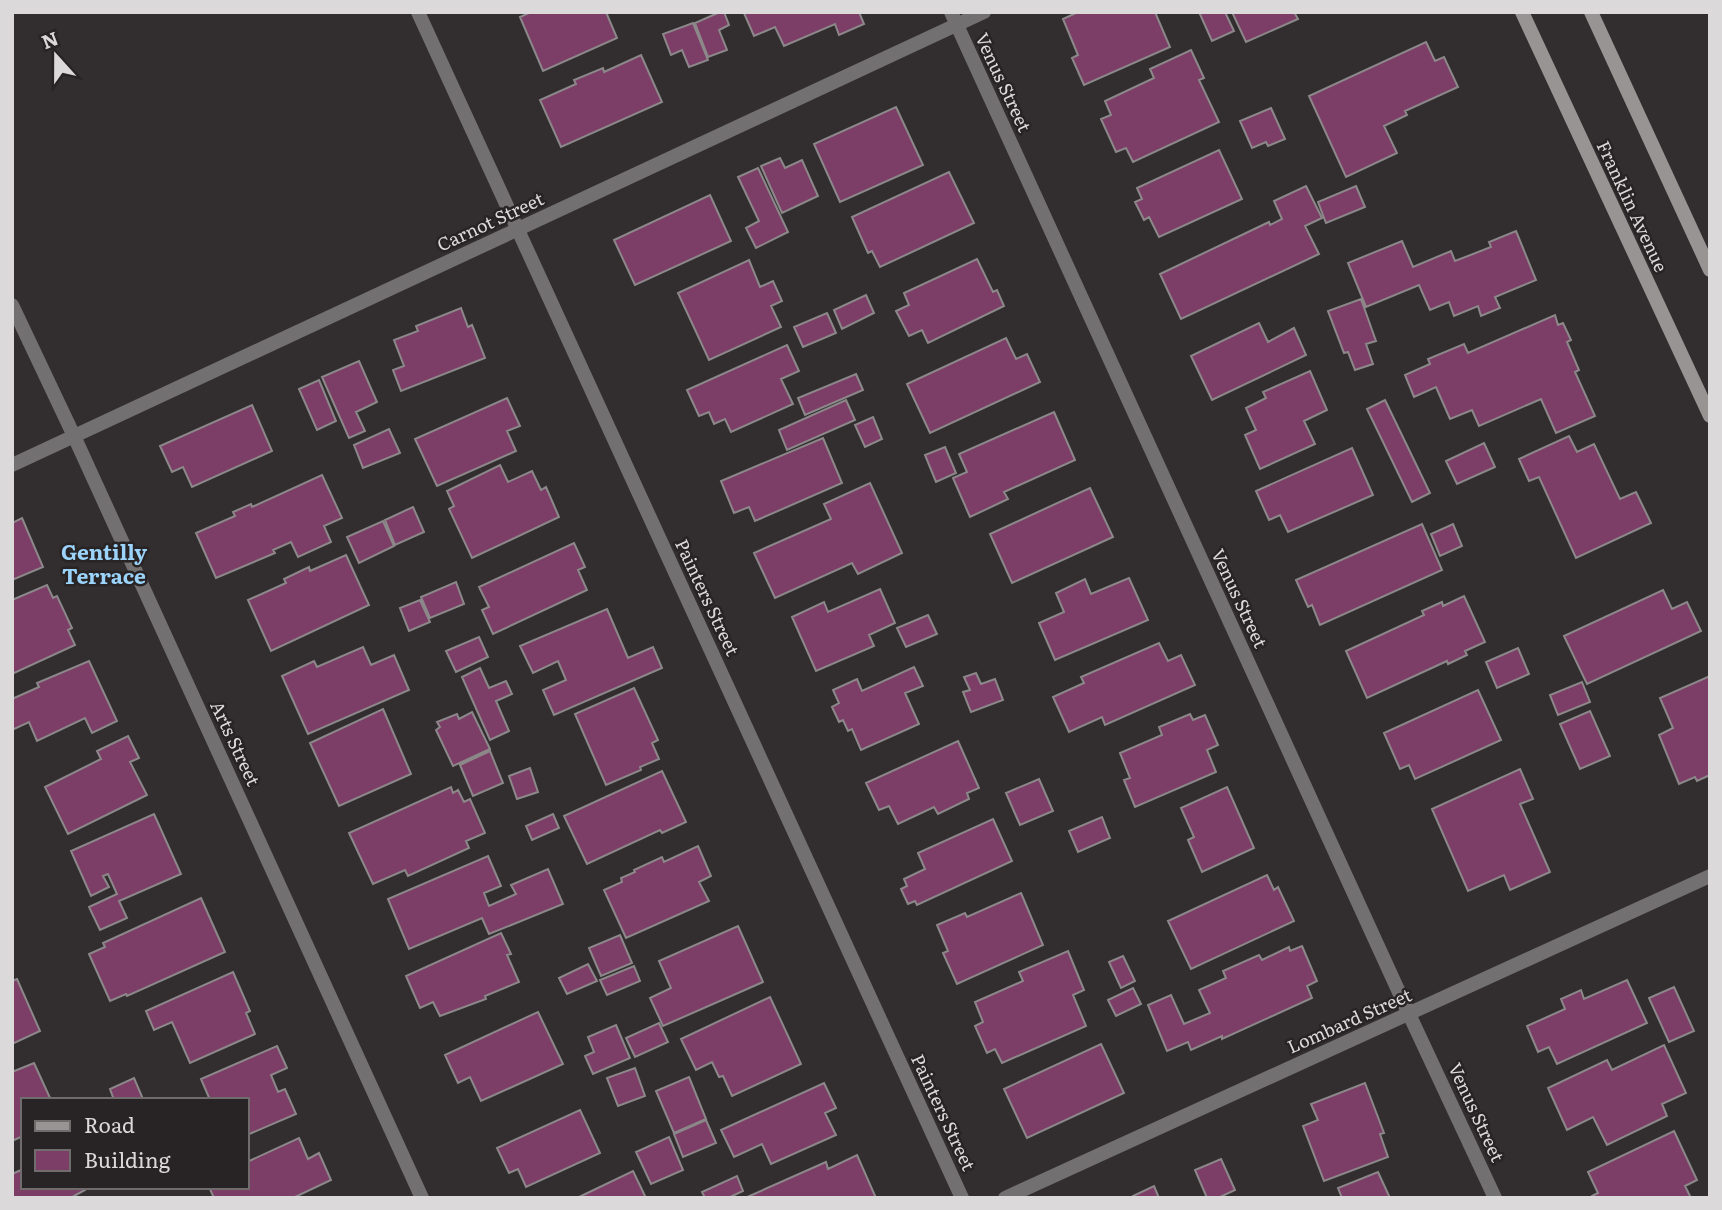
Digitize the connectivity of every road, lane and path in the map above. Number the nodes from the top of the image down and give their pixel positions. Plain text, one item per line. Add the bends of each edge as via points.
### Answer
1 (418, 12) edge
2 (984, 12) edge
3 (1522, 12) edge
4 (1591, 12) edge
5 (954, 18) edge
6 (518, 229) junction
7 (1710, 270) edge
8 (12, 305) edge
9 (1710, 416) edge
10 (75, 436) junction
11 (12, 465) edge
12 (1710, 876) edge
13 (1409, 1014) junction
14 (422, 1198) edge
15 (962, 1198) edge
16 (1004, 1198) edge
17 (1496, 1198) edge

1 - 6 street, Painters Street
2 - 5 street, Carnot Street
3 - 9 street, Franklin Avenue
4 - 7 street
5 - 6 street, Carnot Street
5 - 13 street, Venus Street
6 - 10 street, Carnot Street
6 - 15 street, Painters Street
8 - 10 street, Arts Street
10 - 11 street, Carnot Street
10 - 14 street, Arts Street
12 - 13 street, Lombard Street
13 - 16 street, Lombard Street
13 - 17 street, Venus Street

